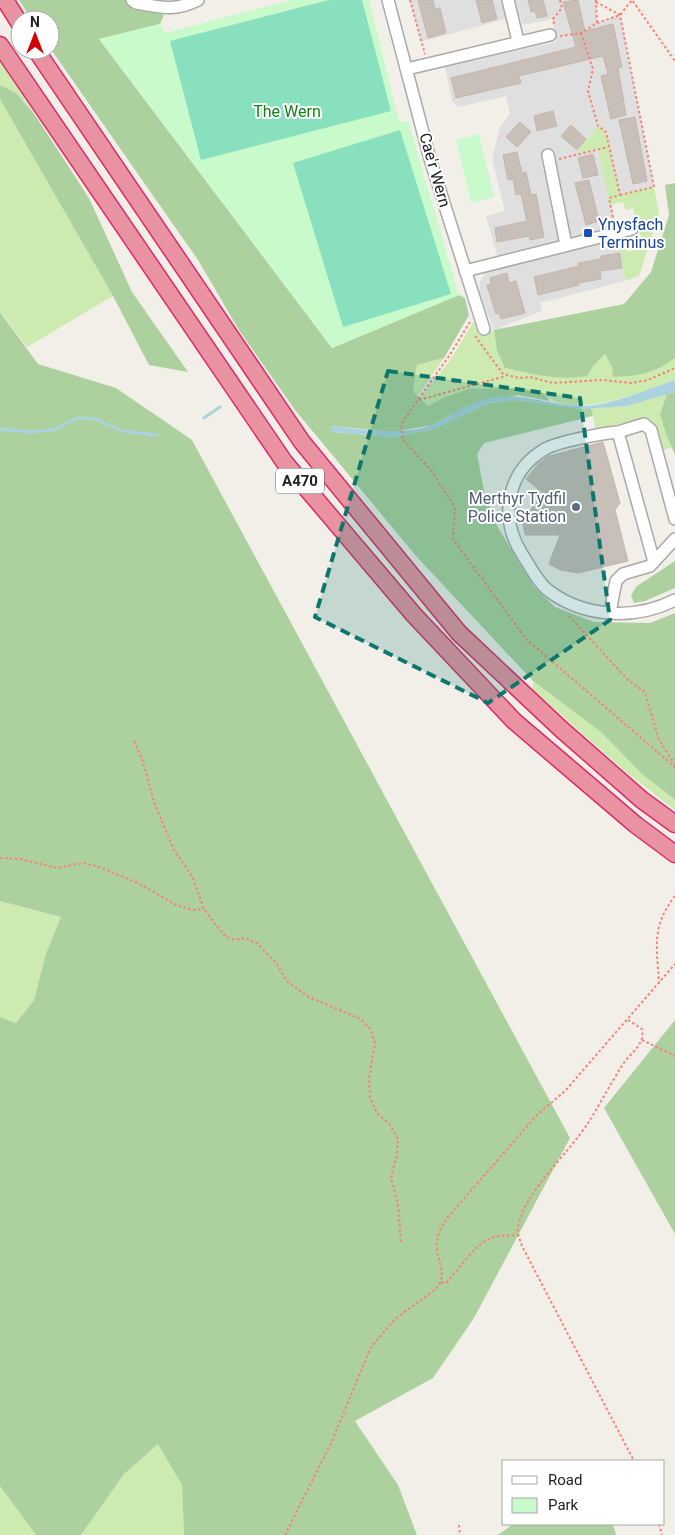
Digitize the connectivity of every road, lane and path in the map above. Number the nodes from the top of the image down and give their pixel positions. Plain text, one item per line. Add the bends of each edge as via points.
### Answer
1 (132, 0) edge
2 (198, 0) edge
3 (388, 0) edge
4 (410, 0) edge
5 (508, 0) edge
6 (560, 0) edge
7 (596, 1) edge
8 (620, 15) junction
9 (597, 23) junction
10 (582, 33) junction
11 (553, 36) junction
12 (518, 41) junction
13 (0, 45) edge
14 (43, 60) edge
15 (675, 61) edge
16 (428, 63) junction
17 (406, 69) junction
18 (609, 146) junction
19 (549, 158) joint
20 (620, 195) junction
21 (632, 228) dead end
22 (616, 232) junction
23 (566, 245) junction
24 (465, 271) junction
25 (484, 330) dead end
26 (675, 368) edge
27 (508, 375) junction
28 (417, 400) junction
29 (618, 432) junction
30 (675, 519) edge
31 (675, 539) edge
32 (654, 562) junction
33 (554, 594) junction
34 (675, 600) edge
35 (610, 613) junction
36 (134, 741) dead end
37 (675, 766) edge
38 (675, 824) edge
39 (675, 854) edge
40 (0, 858) edge
41 (675, 896) edge
42 (204, 909) junction
43 (675, 964) edge
44 (658, 984) junction
45 (628, 1020) junction
46 (642, 1040) junction
47 (675, 1056) edge
48 (518, 1236) junction
49 (401, 1243) dead end
50 (441, 1283) junction
51 (633, 1460) edge
52 (459, 1525) dead end
53 (285, 1535) edge
54 (460, 1535) edge

1 - 2 street via 183,8
3 - 17 street, Cae'r Wern
4 - 16 path
5 - 12 street
6 - 11 path via 562,8 554,19
7 - 8 path
7 - 9 path
8 - 9 path
8 - 15 path via 632,0
8 - 20 path via 654,187
9 - 10 path
10 - 11 path
10 - 18 path via 593,69 588,91 598,126 606,132
11 - 12 street
12 - 16 street
13 - 39 highway, A470 via 285,463 414,615 514,722
14 - 38 highway, A470 via 302,442 453,625 561,729 642,800
16 - 17 street
17 - 24 street, Cae'r Wern
18 - 19 path
18 - 20 path
19 - 23 street
20 - 22 path via 609,198
21 - 22 street
22 - 23 street
23 - 24 street
24 - 25 street, Cae'r Wern
26 - 27 path via 648,380 631,383 602,380 553,383
27 - 28 path
27 - 28 path via 502,374 479,344 471,328 473,317
28 - 37 path via 401,424 402,440 430,469 455,507 453,540 526,639
29 - 30 street via 644,424 651,430
29 - 32 street
29 - 33 street via 546,448 520,472 509,495 508,521 514,541 546,589
31 - 32 street
32 - 35 street via 623,574 616,581
33 - 35 street via 595,611
33 - 37 path via 576,626 628,680 645,692 659,740
34 - 35 street via 640,612
36 - 42 path via 164,827 174,850 192,876
40 - 42 path via 57,868 83,863 97,866 138,883 176,905 192,910
41 - 44 path via 664,910 656,930
42 - 49 path via 226,937 245,938 258,944 287,981 307,996 361,1019 371,1030 375,1043 369,1079 370,1098 377,1113 390,1125 398,1139 391,1177 398,1205
43 - 44 path
44 - 45 path
45 - 46 path via 642,1029
45 - 50 path via 565,1091 537,1115 447,1218 438,1233 437,1248 443,1274
46 - 47 path
46 - 48 path via 626,1060 588,1123 538,1186 521,1216
48 - 50 path via 502,1234 487,1238 447,1282
48 - 51 path
50 - 53 path via 395,1319 371,1347 332,1440
52 - 54 path

